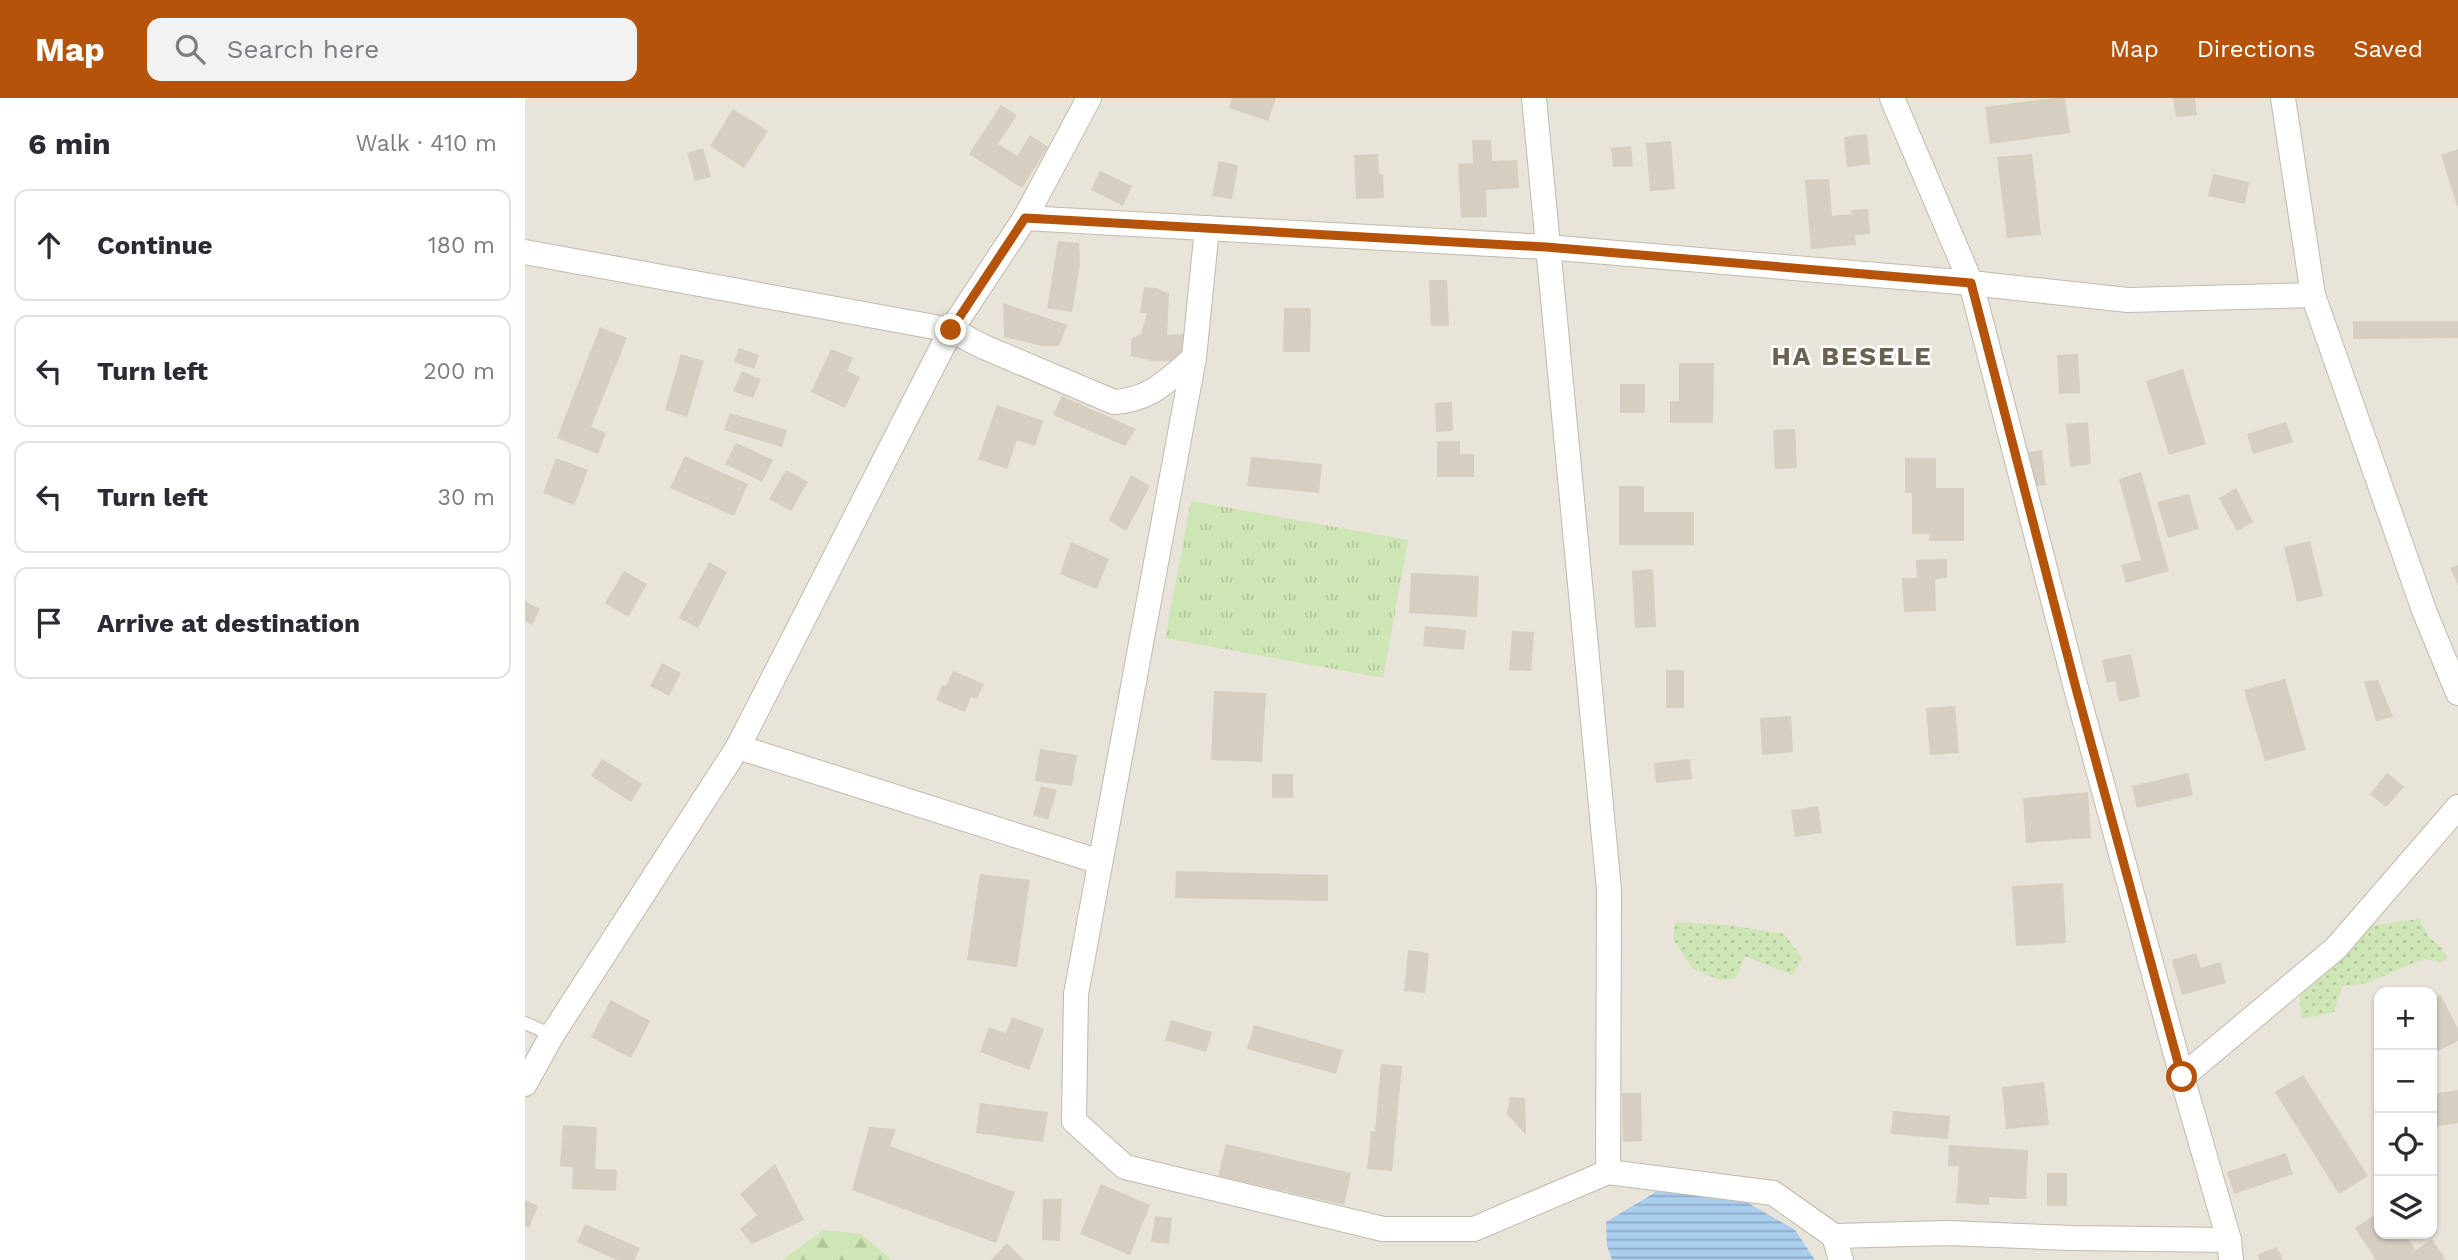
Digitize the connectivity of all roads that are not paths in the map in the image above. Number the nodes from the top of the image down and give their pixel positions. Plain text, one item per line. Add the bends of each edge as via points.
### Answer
1 (1089, 98) edge
2 (1534, 98) edge
3 (1892, 98) edge
4 (2283, 98) edge
5 (1025, 218) junction
6 (1207, 228) junction
7 (1546, 247) junction
8 (525, 252) edge
9 (1971, 283) junction
10 (2313, 295) junction
11 (951, 330) junction
12 (1194, 358) junction
13 (2458, 694) edge
14 (738, 747) junction
15 (2458, 807) edge
16 (1100, 862) junction
17 (525, 1023) edge
18 (552, 1035) junction
19 (2182, 1077) junction
20 (525, 1084) edge
21 (1608, 1172) junction
22 (1834, 1236) junction
23 (2230, 1250) edge
24 (1841, 1260) edge

1 - 5 street
2 - 7 street
3 - 9 street
4 - 10 street
5 - 6 street
5 - 11 street
6 - 7 street
6 - 12 street
7 - 9 street
7 - 21 street via 1609,890
8 - 11 street
9 - 10 street via 2128,300
9 - 19 street
10 - 13 street
11 - 12 street via 1114,402 1134,401 1156,391
11 - 14 street
12 - 16 street
14 - 16 street
14 - 18 street
15 - 19 street via 2336,948
16 - 21 street via 1076,994 1074,1121 1125,1167 1396,1229 1474,1229
17 - 18 lane
18 - 20 street
19 - 23 street
21 - 22 street via 1773,1193
22 - 23 street via 1948,1233
22 - 24 street

